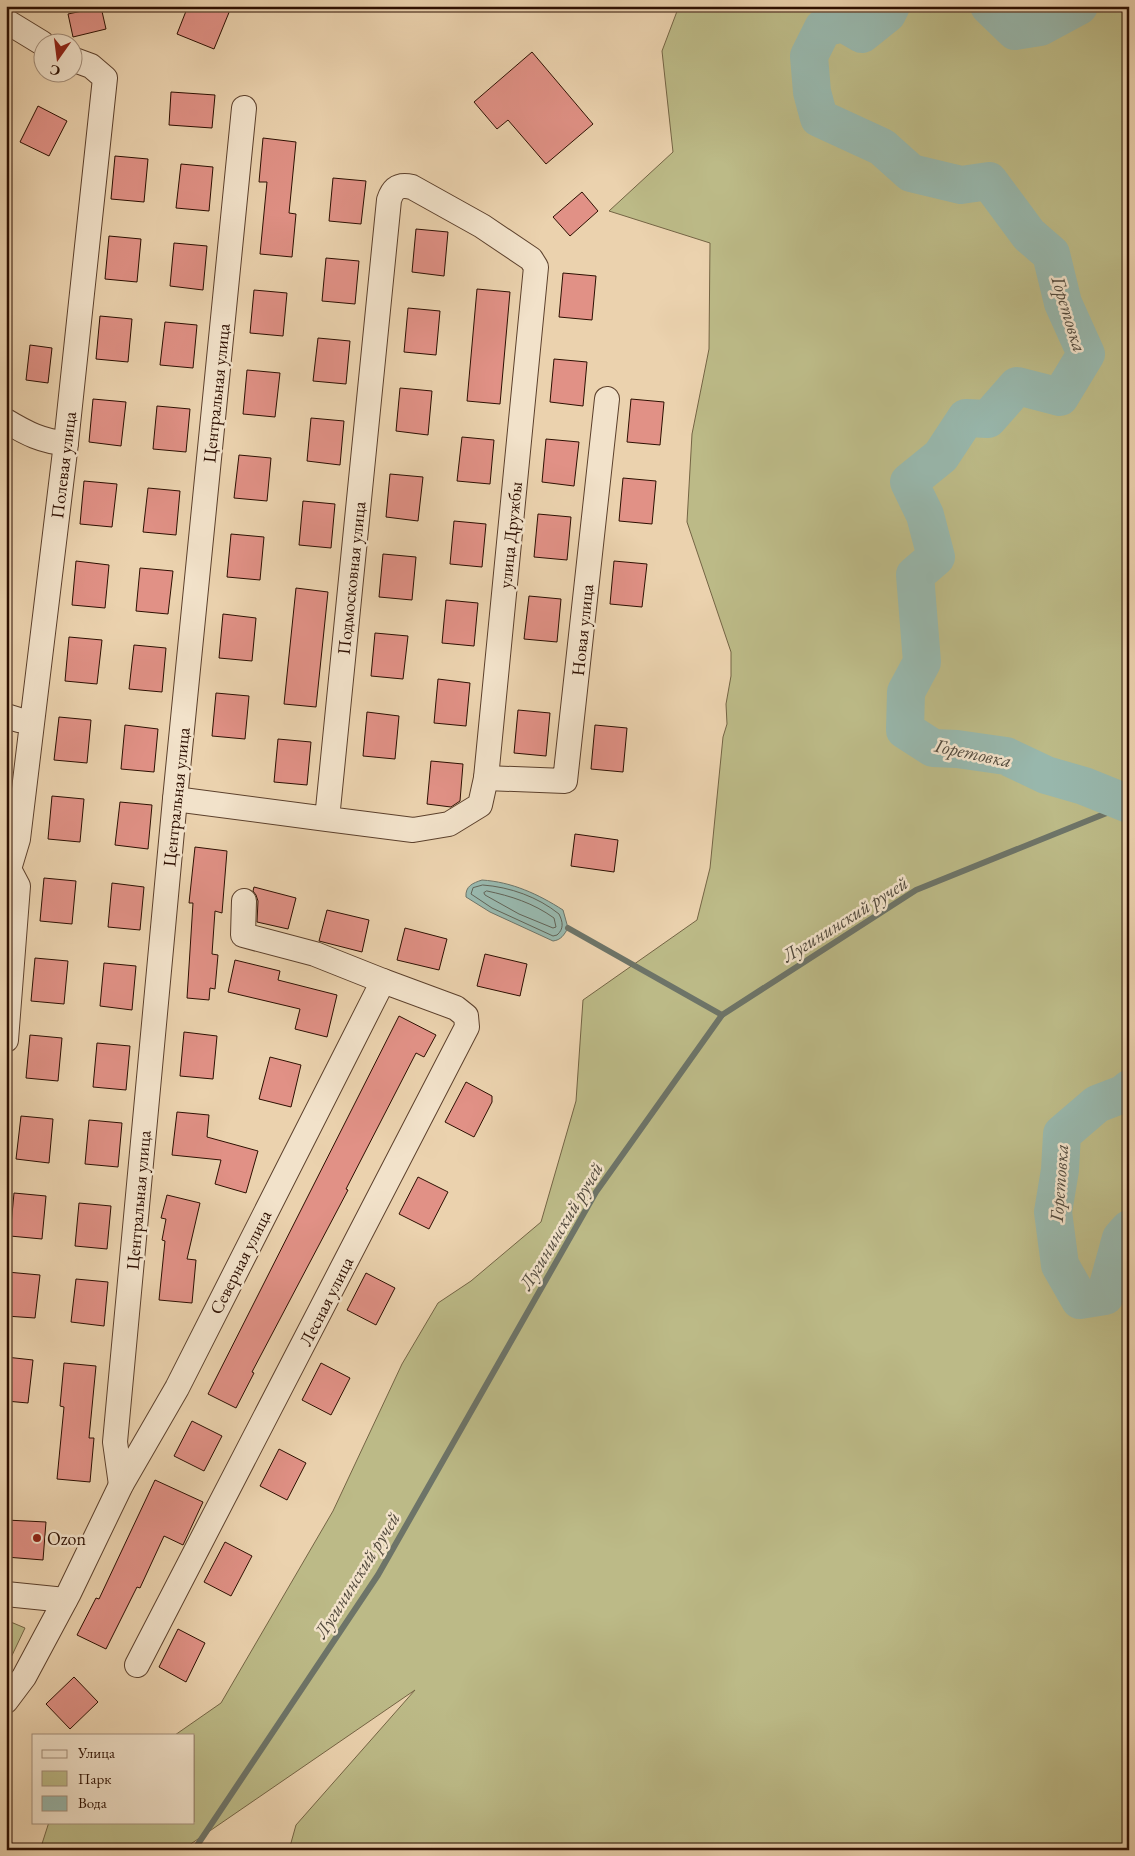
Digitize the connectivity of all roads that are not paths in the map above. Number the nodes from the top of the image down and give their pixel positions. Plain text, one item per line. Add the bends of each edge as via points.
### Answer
1 (6, 21) edge
2 (32, 37) edge
3 (82, 62) edge
4 (244, 108) dead end
5 (397, 186) joint
6 (607, 399) dead end
7 (6, 421) edge
8 (66, 443) junction
9 (486, 778) junction
10 (175, 799) junction
11 (326, 819) junction
12 (9, 862) edge
13 (244, 901) dead end
14 (383, 981) junction
15 (6, 1040) edge
16 (121, 1485) junction
17 (6, 1594) edge
18 (65, 1600) junction
19 (137, 1665) dead end
20 (6, 1701) edge

1 - 2 street
3 - 8 street, Полевая улица via 106,78
4 - 10 street, Центральная улица
5 - 9 street, улица Дружбы via 412,188 482,226 531,259 536,267
5 - 11 street, Подмосковная улица via 390,200
6 - 9 street, Новая улица via 565,781
7 - 8 street via 49,442
8 - 12 street, Полевая улица via 18,840
9 - 11 street, улица Дружбы via 480,806 448,824 413,830
10 - 11 street
10 - 16 street, Центральная улица via 115,1442
12 - 15 street, Полевая улица via 18,886
13 - 14 street via 243,935 315,954
14 - 16 street, Северная улица via 176,1388
14 - 19 street, Лесная улица via 456,1008 466,1016 467,1027
16 - 18 street, Северная улица
17 - 18 street
18 - 20 street, Северная улица via 24,1677

